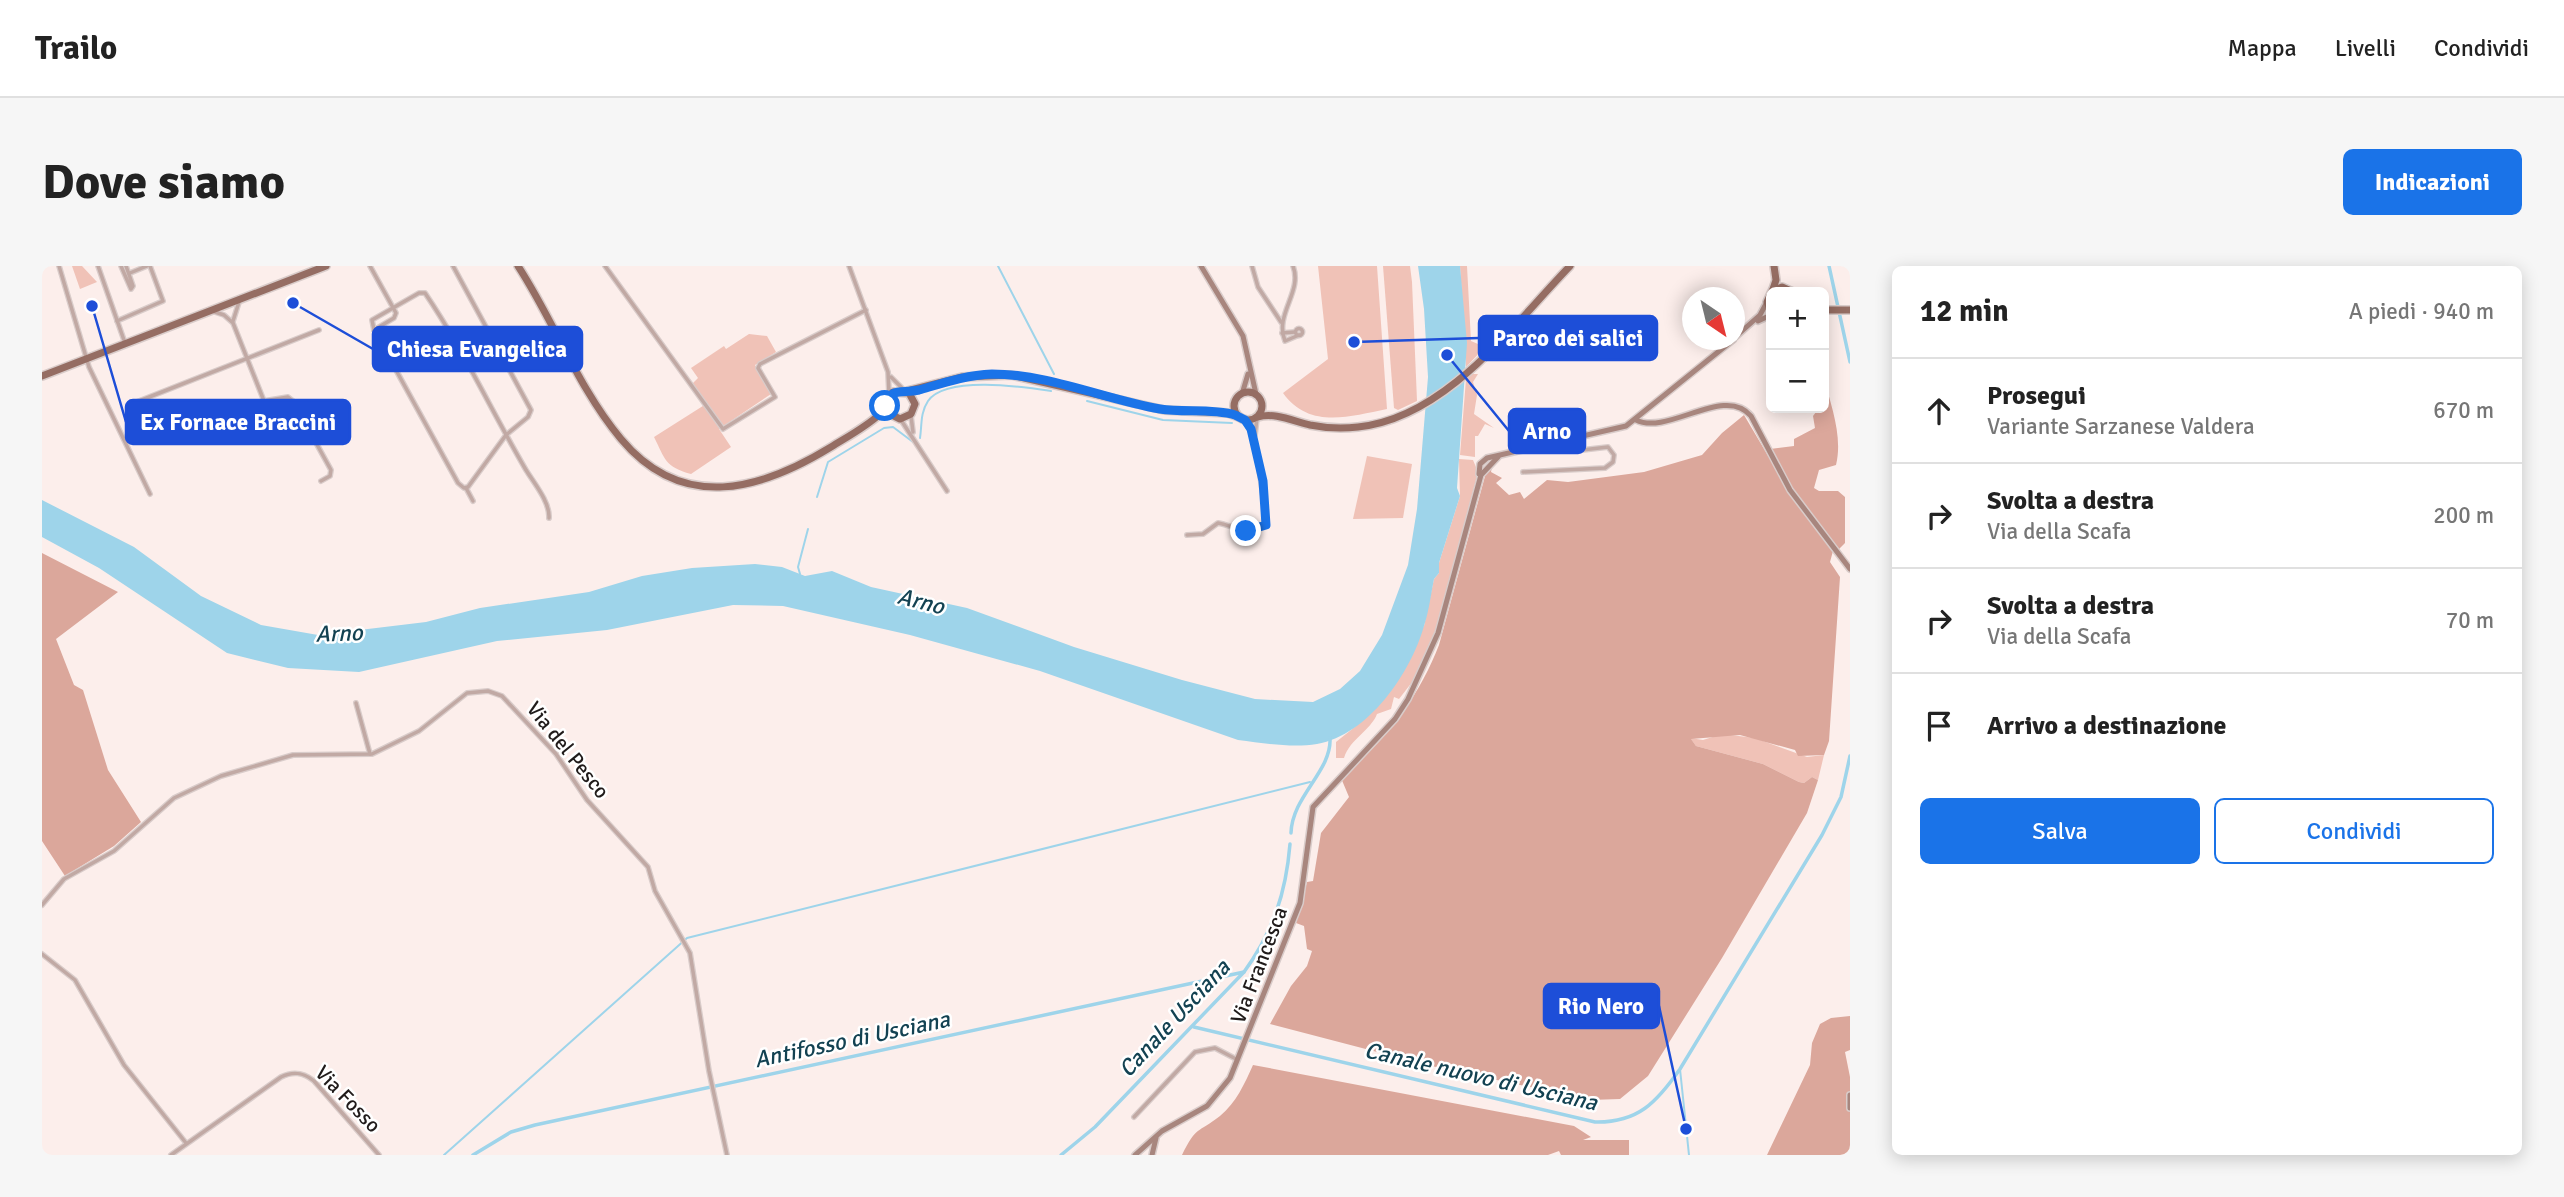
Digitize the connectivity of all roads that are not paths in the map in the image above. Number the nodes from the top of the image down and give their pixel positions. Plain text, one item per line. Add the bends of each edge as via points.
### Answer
1 (59, 266) edge
2 (98, 266) edge
3 (124, 266) edge
4 (149, 266) edge
5 (326, 266) edge
6 (371, 266) edge
7 (453, 266) edge
8 (519, 266) edge
9 (605, 266) edge
10 (849, 266) edge
11 (1201, 266) edge
12 (1252, 266) edge
13 (1293, 266) edge
14 (1570, 266) edge
15 (1775, 266) edge
16 (129, 273) junction
17 (1773, 287) edge
18 (1786, 287) edge
19 (245, 298) junction
20 (227, 305) junction
21 (1766, 305) edge
22 (394, 308) junction
23 (866, 310) junction
24 (1829, 310) edge
25 (1850, 310) edge
26 (210, 311) junction
27 (1284, 312) junction
28 (234, 313) junction
29 (1277, 314) junction
30 (1766, 316) edge
31 (229, 318) junction
32 (117, 321) junction
33 (233, 323) junction
34 (1281, 324) junction
35 (1752, 324) junction
36 (319, 330) dead end
37 (374, 330) junction
38 (1745, 330) edge
39 (1297, 334) dead end
40 (125, 344) junction
41 (1720, 350) edge
42 (247, 358) junction
43 (86, 359) junction
44 (1249, 360) junction
45 (888, 372) junction
46 (42, 376) edge
47 (939, 384) junction
48 (905, 391) junction
49 (1239, 396) junction
50 (1259, 398) junction
51 (887, 401) junction
52 (915, 402) junction
53 (129, 405) dead end
54 (912, 412) junction
55 (1204, 412) junction
56 (1257, 417) junction
57 (897, 418) junction
58 (1242, 418) junction
59 (1288, 419) junction
60 (1636, 420) junction
61 (857, 430) junction
62 (506, 435) junction
63 (915, 438) junction
64 (1255, 441) junction
65 (1571, 441) junction
66 (1523, 472) dead end
67 (321, 481) dead end
68 (466, 488) junction
69 (947, 491) dead end
70 (149, 494) dead end
71 (473, 501) dead end
72 (549, 518) dead end
73 (1187, 535) dead end
74 (1850, 569) edge
75 (356, 703) dead end
76 (370, 754) junction
77 (42, 905) edge
78 (42, 954) edge
79 (1239, 1058) junction
80 (1850, 1095) edge
81 (1850, 1108) edge
82 (1133, 1117) dead end
83 (1157, 1135) junction
84 (186, 1143) junction
85 (171, 1155) edge
86 (379, 1155) edge
87 (727, 1155) edge
88 (1135, 1155) edge
89 (1152, 1155) edge

1 - 43 street
2 - 32 street
3 - 16 street
3 - 16 street via 131,289
4 - 16 street
4 - 32 street via 163,302
5 - 19 main road
6 - 22 street
7 - 62 street via 530,404 530,416
8 - 61 main road via 610,426 638,457 664,473 705,486 751,485 790,471
9 - 23 street via 723,429 775,397 760,364
10 - 23 street
11 - 44 main road via 1239,327
12 - 29 street via 1258,286
13 - 27 street via 1296,281
14 - 59 main road via 1437,398 1408,414 1368,426 1327,427
15 - 17 main road
15 - 18 main road
19 - 20 main road
19 - 28 street
20 - 26 main road
20 - 28 street
20 - 31 street
21 - 35 main road
22 - 37 street via 394,318
22 - 37 street via 372,320
22 - 62 street via 419,293 426,294
23 - 45 street
24 - 25 main road
26 - 31 street
26 - 40 main road
27 - 29 street
27 - 34 street
28 - 33 street
29 - 34 street
30 - 35 main road
31 - 33 street
32 - 40 street
33 - 42 street
34 - 39 street via 1286,341
35 - 38 main road
36 - 42 street
37 - 68 street via 455,477
40 - 43 main road
41 - 60 main road
42 - 53 street
42 - 67 street via 264,401 292,399 331,470
43 - 46 main road
43 - 70 street
44 - 49 main road
44 - 50 main road via 1251,383
45 - 48 street
45 - 51 street
47 - 48 main road
47 - 52 main road
47 - 55 main road via 973,376 1011,375 1154,408
48 - 51 main road via 893,392
48 - 52 main road
49 - 50 main road
49 - 55 main road via 1226,407
49 - 58 main road via 1234,409
50 - 56 main road via 1262,410
50 - 59 main road
51 - 57 main road via 888,412
51 - 61 main road via 880,414
52 - 54 main road
54 - 57 main road
54 - 63 street
55 - 58 main road
56 - 58 main road
56 - 59 main road
56 - 64 street
57 - 61 main road
57 - 63 street
58 - 64 street
60 - 65 main road
60 - 74 main road via 1651,424 1727,405 1742,408 1790,490
62 - 68 street
62 - 72 street
63 - 69 street
64 - 73 street via 1266,525 1247,531 1218,523 1204,534
65 - 66 street via 1582,450 1608,447 1613,462 1605,468
65 - 79 main road, Via Francesca via 1482,463 1438,633 1408,699 1313,807 1300,903
68 - 71 street
75 - 76 street
76 - 77 street, Via del Pesco via 293,755 250,765 174,797 114,851 65,879
76 - 87 street, Via del Pesco via 419,731 467,693 488,691 498,694 556,754 587,800 646,861 656,891 687,948
78 - 84 street via 75,980 124,1065
79 - 82 street via 1215,1048 1195,1052
79 - 83 main road, Via Francesca via 1228,1083 1212,1102
80 - 81 main road
83 - 88 main road, Via Francesca
83 - 89 main road
84 - 85 street
84 - 86 street, Via Fosso via 281,1077 301,1073 314,1081

